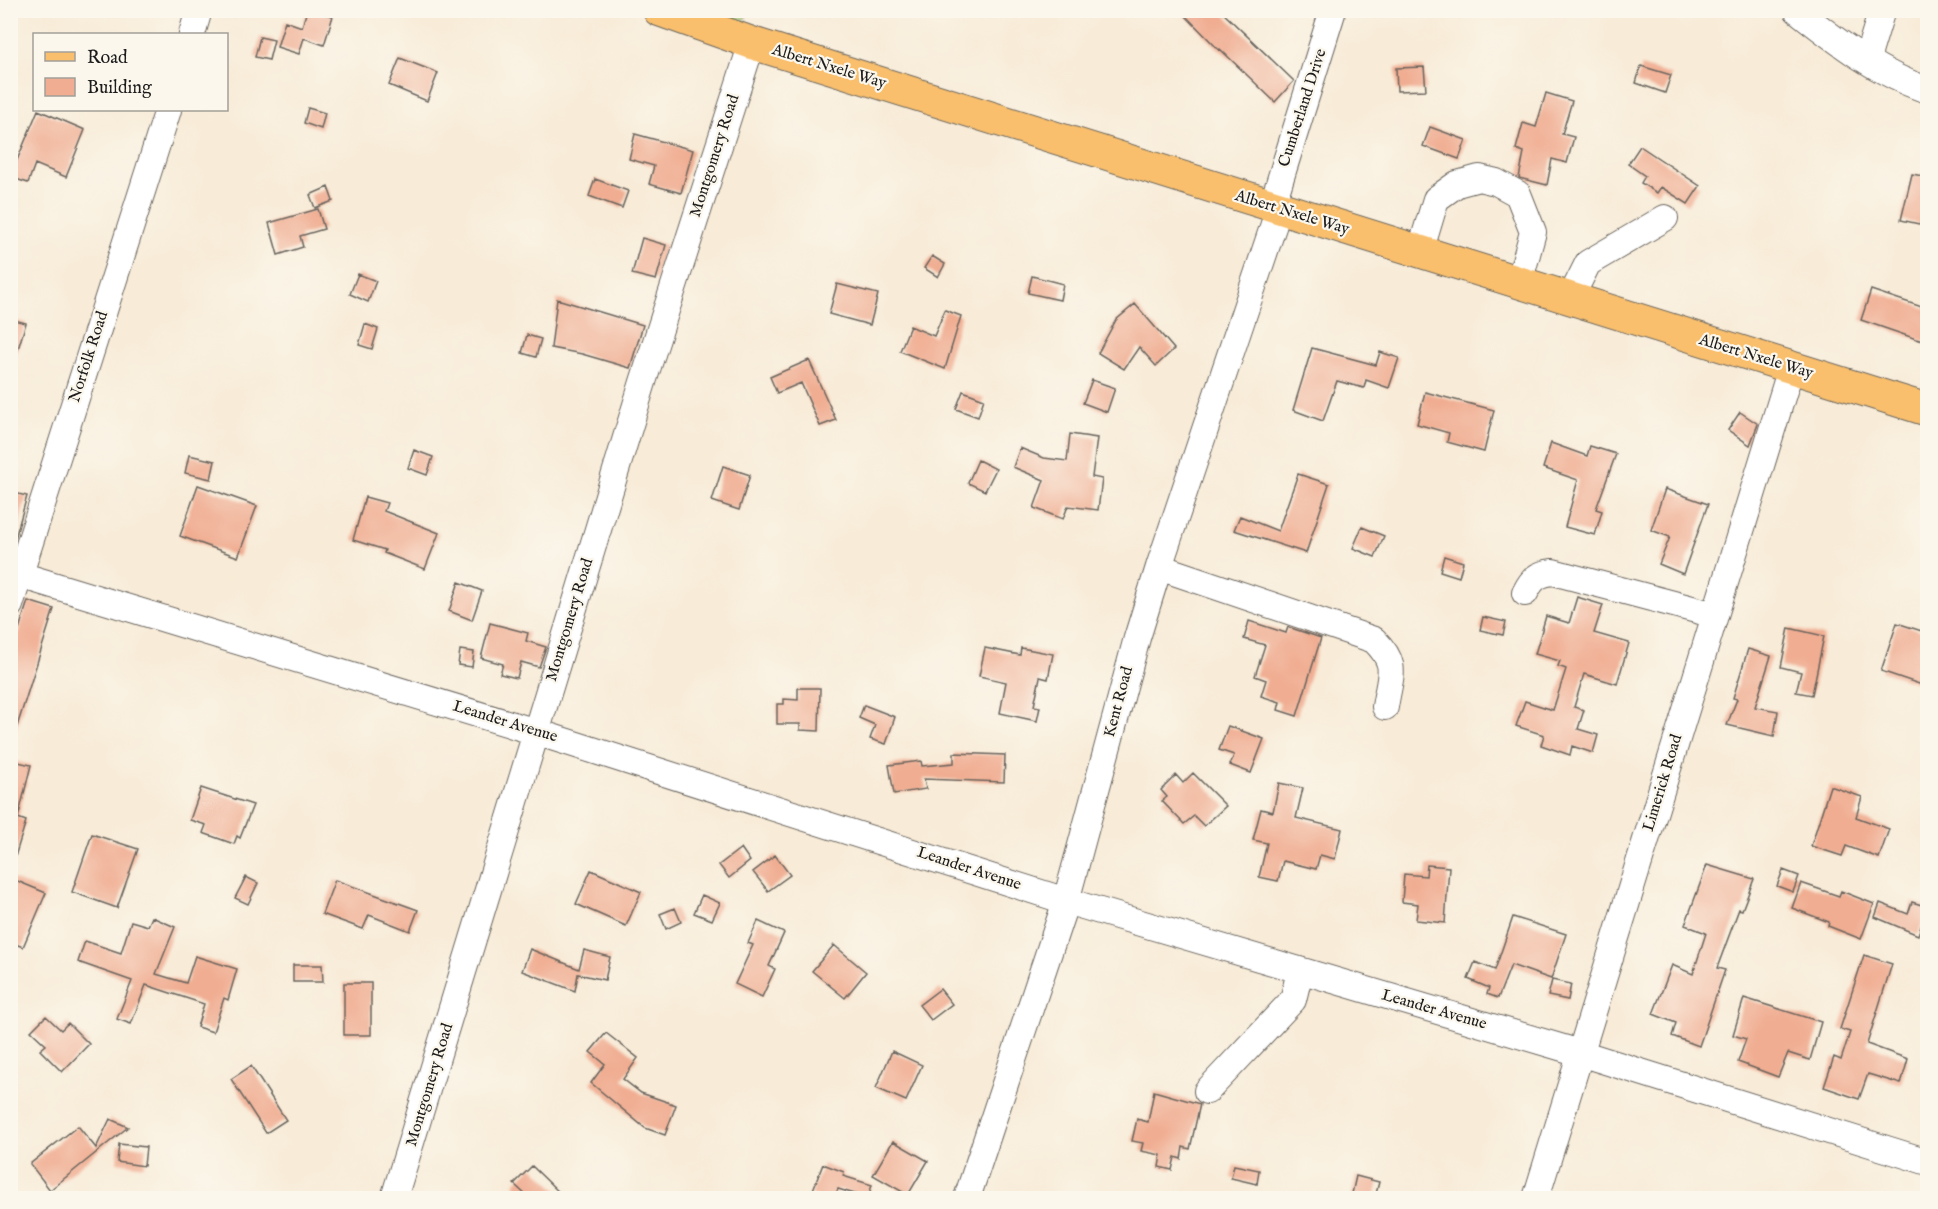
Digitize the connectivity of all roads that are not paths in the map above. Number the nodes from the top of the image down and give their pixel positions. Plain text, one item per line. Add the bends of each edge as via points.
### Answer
1 (199, 10) edge
2 (659, 10) edge
3 (1333, 10) edge
4 (1797, 10) edge
5 (1882, 10) edge
6 (192, 33) edge
7 (752, 43) junction
8 (1867, 59) junction
9 (1928, 90) edge
10 (168, 111) edge
11 (1275, 208) junction
12 (1665, 218) dead end
13 (1420, 252) junction
14 (1519, 283) junction
15 (1570, 299) junction
16 (1791, 368) junction
17 (1928, 410) edge
18 (1159, 567) junction
19 (15, 574) edge
20 (1525, 593) dead end
21 (10, 605) edge
22 (1715, 615) junction
23 (1385, 706) dead end
24 (536, 732) junction
25 (1066, 901) junction
26 (1300, 971) junction
27 (1580, 1053) junction
28 (1206, 1091) dead end
29 (1928, 1162) edge
30 (394, 1198) edge
31 (967, 1198) edge
32 (1536, 1198) edge

1 - 6 street
2 - 7 main road, Albert Nxele Way
3 - 11 street, Cumberland Drive
4 - 8 street
5 - 8 street
7 - 11 main road, Albert Nxele Way
7 - 24 street, Montgomery Road
8 - 9 street
10 - 19 street, Norfolk Road
11 - 13 main road, Albert Nxele Way
11 - 18 street, Kent Road
12 - 15 street via 1587,263
13 - 14 main road, Albert Nxele Way
13 - 14 street via 1436,199 1457,184 1479,178 1496,182 1518,194 1533,232
14 - 15 main road, Albert Nxele Way
15 - 16 main road, Albert Nxele Way
16 - 17 main road, Albert Nxele Way
16 - 22 street, Limerick Road
18 - 23 street via 1374,640 1392,664
18 - 25 street, Kent Road
19 - 21 street, Norfolk Road
19 - 24 street, Leander Avenue
20 - 22 street via 1540,574 1553,572
22 - 27 street, Limerick Road
24 - 25 street, Leander Avenue
24 - 30 street, Montgomery Road
25 - 26 street, Leander Avenue
25 - 31 street, Kent Road
26 - 27 street, Leander Avenue
26 - 28 street via 1293,1000
27 - 29 street, Leander Avenue
27 - 32 street, Limerick Road

